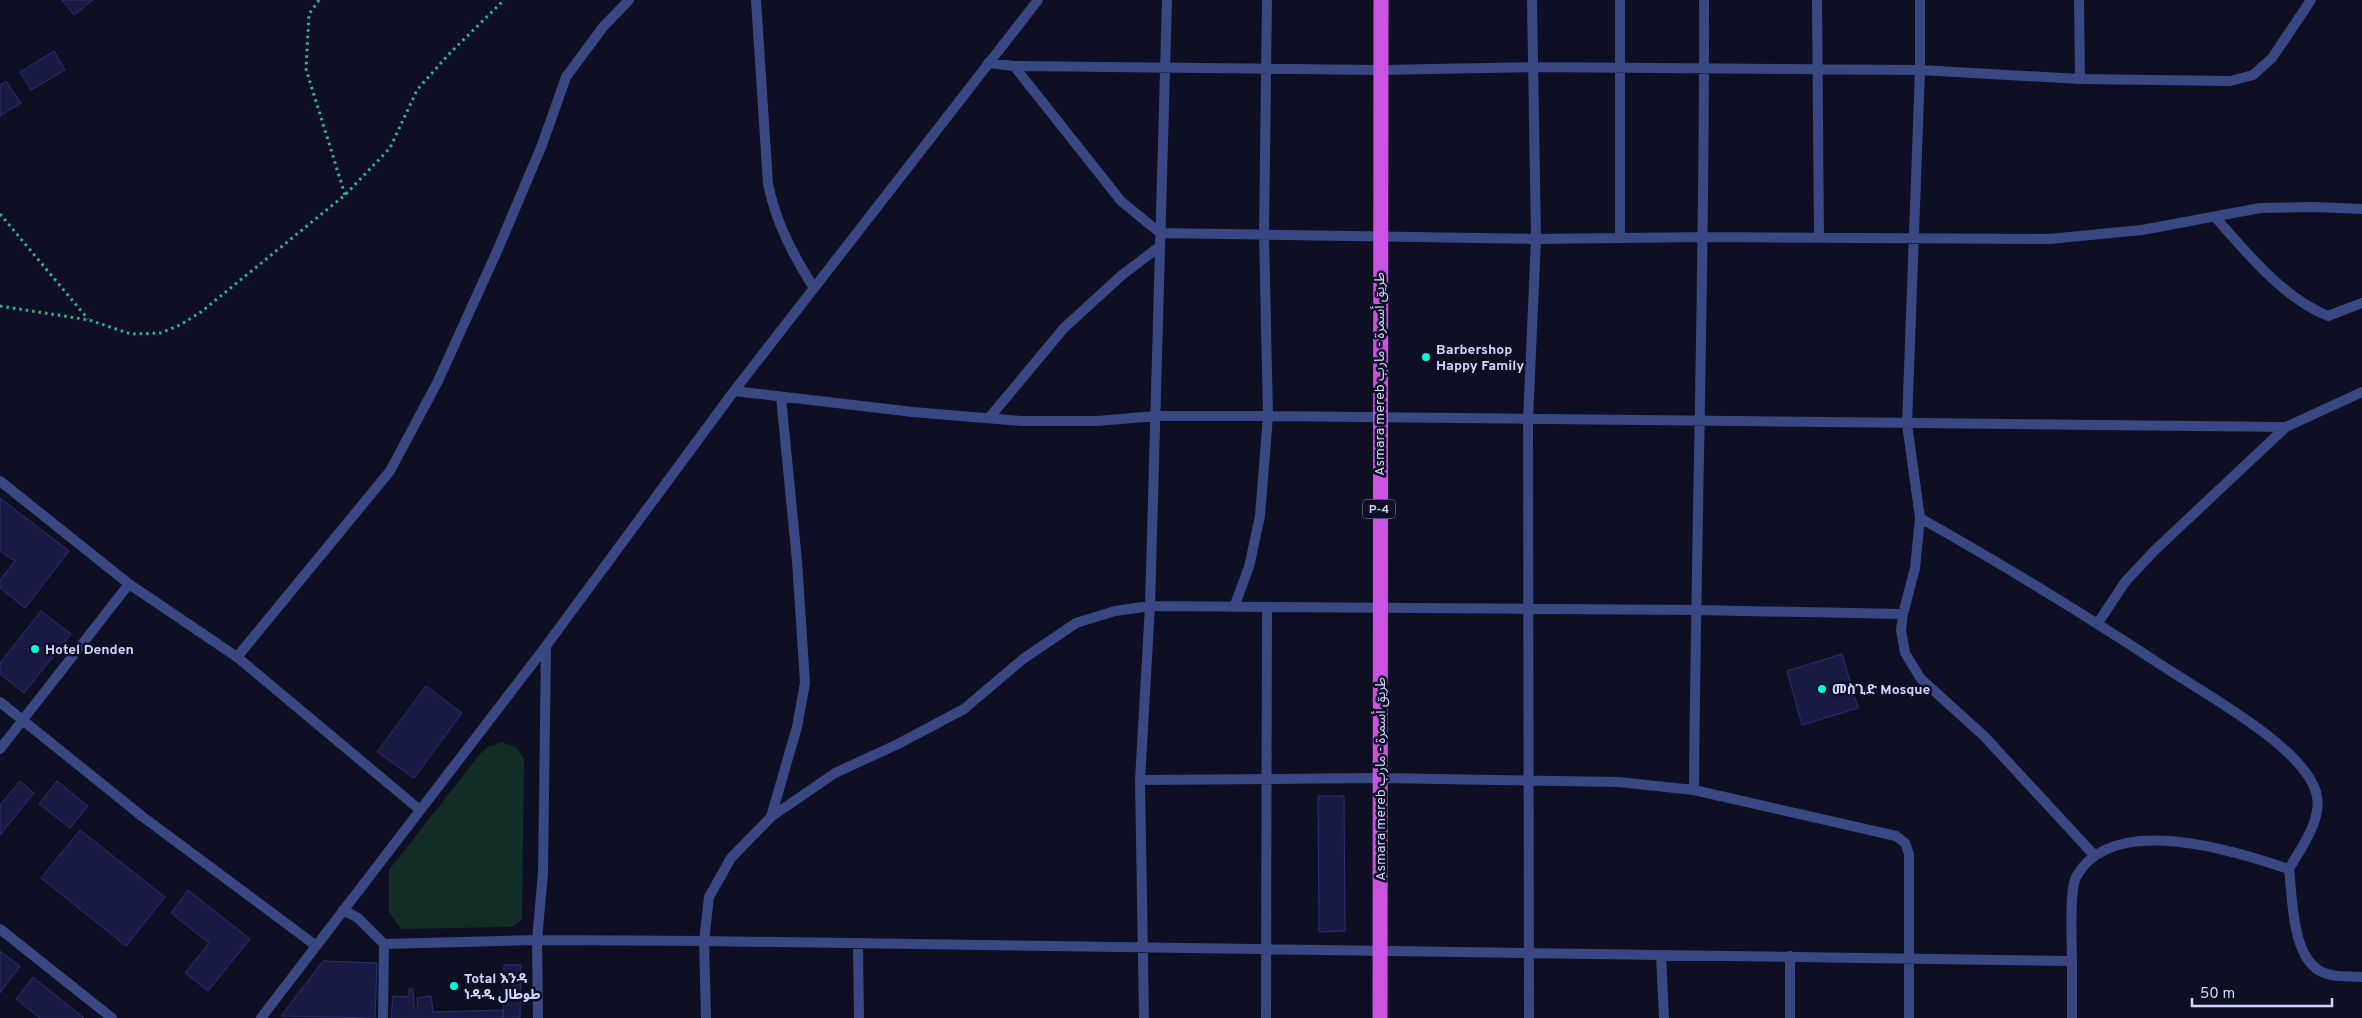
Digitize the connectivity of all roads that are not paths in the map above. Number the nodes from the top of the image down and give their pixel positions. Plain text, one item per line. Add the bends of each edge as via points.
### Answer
1 (629, 0) edge
2 (756, 0) edge
3 (1038, 0) edge
4 (1167, 0) edge
5 (1267, 0) edge
6 (1380, 0) edge
7 (1532, 0) edge
8 (1620, 0) edge
9 (1704, 0) edge
10 (1817, 0) edge
11 (1920, 0) edge
12 (2079, 0) edge
13 (2311, 0) edge
14 (988, 63) junction
15 (1014, 66) junction
16 (1164, 67) junction
17 (1533, 67) junction
18 (1621, 68) junction
19 (1705, 68) junction
20 (1266, 69) junction
21 (1817, 69) junction
22 (1380, 70) junction
23 (1920, 70) junction
24 (2080, 79) junction
25 (2362, 210) edge
26 (2215, 217) junction
27 (1160, 233) junction
28 (1264, 234) junction
29 (1379, 235) junction
30 (1704, 237) junction
31 (1620, 238) junction
32 (1819, 238) junction
33 (1913, 238) junction
34 (1536, 239) junction
35 (1159, 247) junction
36 (814, 288) junction
37 (2362, 303) edge
38 (734, 391) junction
39 (2362, 392) edge
40 (781, 397) junction
41 (1156, 416) junction
42 (1268, 416) junction
43 (989, 418) junction
44 (1379, 418) junction
45 (1528, 420) junction
46 (1701, 422) junction
47 (1906, 424) junction
48 (2286, 427) junction
49 (0, 481) edge
50 (1920, 518) junction
51 (129, 584) junction
52 (1150, 606) junction
53 (1234, 607) junction
54 (1268, 607) junction
55 (1380, 607) junction
56 (1528, 608) junction
57 (1695, 610) junction
58 (1902, 614) junction
59 (2098, 623) junction
60 (546, 646) junction
61 (237, 657) junction
62 (0, 702) edge
63 (22, 720) junction
64 (0, 749) edge
65 (1380, 778) junction
66 (1140, 780) junction
67 (1266, 780) junction
68 (1529, 782) junction
69 (1694, 790) junction
70 (420, 810) junction
71 (771, 817) junction
72 (2094, 855) junction
73 (2289, 869) junction
74 (343, 910) junction
75 (0, 929) edge
76 (537, 940) junction
77 (704, 941) junction
78 (858, 943) junction
79 (384, 944) junction
80 (315, 945) junction
81 (1143, 949) junction
82 (1267, 950) junction
83 (1379, 950) junction
84 (1528, 953) junction
85 (1661, 955) junction
86 (1790, 956) junction
87 (1909, 958) junction
88 (2072, 961) junction
89 (2362, 977) edge
90 (112, 1018) edge
91 (261, 1018) edge
92 (383, 1018) edge
93 (538, 1018) edge
94 (706, 1018) edge
95 (859, 1018) edge
96 (1144, 1018) edge
97 (1266, 1018) edge
98 (1380, 1018) edge
99 (1529, 1018) edge
100 (1664, 1018) edge
101 (1790, 1018) edge
102 (1909, 1018) edge
103 (2072, 1018) edge

1 - 61 street via 603,27 566,77 542,145 482,284 438,381 390,471
2 - 36 street via 768,184 774,212 788,244
3 - 14 street
4 - 16 street
5 - 20 street
6 - 22 highway, Asmara mereb طريق أسمرة - مارب / P-4
7 - 17 street
8 - 18 street
9 - 19 street
10 - 21 street
11 - 23 street
12 - 24 street
13 - 24 street via 2272,58 2254,75 2230,81
14 - 15 street
14 - 36 street
15 - 16 street
15 - 27 street via 1120,201
16 - 20 street
16 - 27 street
17 - 18 street
17 - 22 street
17 - 34 street
18 - 19 street
18 - 31 street
19 - 21 street
19 - 30 street
20 - 22 street
20 - 28 street
21 - 23 street
21 - 32 street
22 - 29 highway, Asmara mereb طريق أسمرة - مارب / P-4
23 - 24 street
23 - 33 street
25 - 26 street via 2260,208
26 - 33 street via 2142,230 2049,239
26 - 37 street via 2255,262 2308,308 2328,316
27 - 28 street
27 - 35 street
28 - 29 street
28 - 42 street
29 - 34 street
29 - 44 highway, Asmara mereb طريق أسمرة - مارب / P-4
30 - 31 street
30 - 32 street
30 - 46 street
31 - 34 street
32 - 33 street
33 - 47 street
34 - 45 street
35 - 41 street
35 - 43 street via 1122,275 1064,328
36 - 38 street
38 - 40 street
38 - 60 street
39 - 48 street
40 - 43 street
40 - 71 street via 805,683 797,727
41 - 42 street
41 - 43 street via 1097,421
41 - 52 street
42 - 44 street
42 - 53 street via 1260,516 1249,567
44 - 45 street
44 - 55 highway, Asmara mereb طريق أسمرة - مارب / P-4
45 - 46 street
45 - 56 street
46 - 47 street
46 - 57 street
47 - 48 street
47 - 50 street
48 - 59 street via 2155,550 2126,582
49 - 51 street
50 - 58 street via 1915,568
50 - 59 street
51 - 61 street
51 - 63 street
52 - 53 street
52 - 66 street
52 - 71 street via 1114,611 1076,623 1023,659 964,709 835,773
53 - 54 street
54 - 55 street
54 - 67 street
55 - 56 street
55 - 65 highway, Asmara mereb طريق أسمرة - مارب / P-4
56 - 57 street
56 - 68 street
57 - 58 street
57 - 69 street
58 - 72 street via 1905,653 1921,679 1984,736
59 - 73 street via 2240,714 2293,758 2308,776 2316,793 2317,810
60 - 70 street
60 - 76 street via 543,873
61 - 70 street
62 - 63 street
63 - 64 street
63 - 80 street via 143,817
65 - 67 street
65 - 68 street
65 - 83 highway, Asmara mereb طريق أسمرة - مارب / P-4
66 - 67 street
66 - 81 street
67 - 82 street
68 - 69 street via 1618,782
68 - 84 street
69 - 87 street via 1896,836 1905,842 1909,854
70 - 74 street
71 - 77 street via 731,858 708,897
72 - 73 street via 2120,844 2147,841 2190,844 2231,851
72 - 88 street via 2075,879
73 - 89 street via 2298,944 2312,966 2329,975
74 - 79 street via 358,918
74 - 80 street
75 - 90 street
76 - 77 street
76 - 79 street
76 - 93 street
77 - 78 street
77 - 94 street
78 - 81 street
78 - 95 street
79 - 92 street
80 - 91 street
81 - 82 street
81 - 96 street
82 - 83 street
82 - 97 street
83 - 84 street
83 - 98 highway, Asmara mereb طريق أسمرة - مارب / P-4
84 - 85 street
84 - 99 street
85 - 86 street
85 - 100 street
86 - 87 street
86 - 101 street
87 - 88 street
87 - 102 street
88 - 103 street

